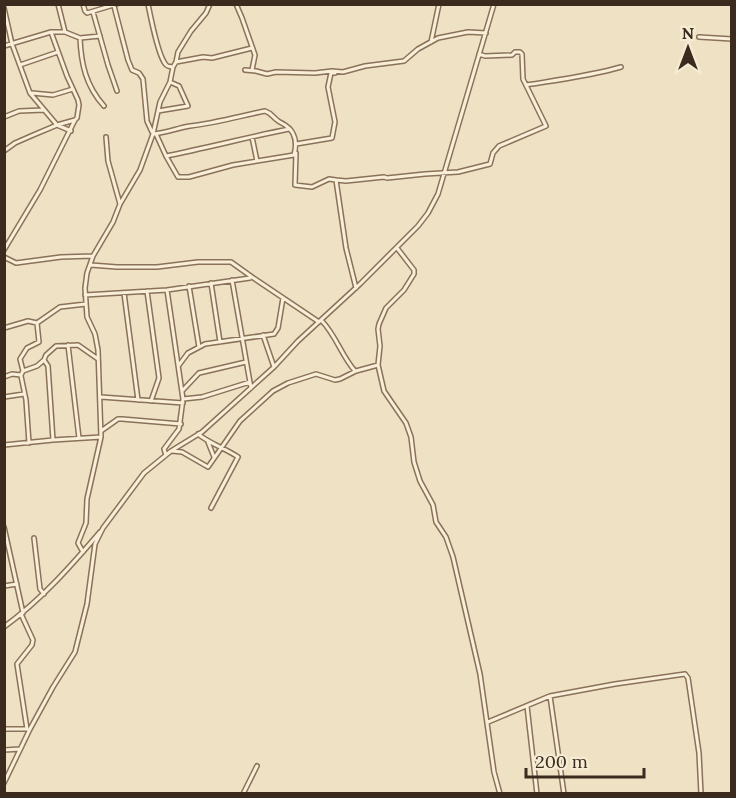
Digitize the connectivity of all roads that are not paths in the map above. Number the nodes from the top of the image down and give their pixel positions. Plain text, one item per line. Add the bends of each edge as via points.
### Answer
1 (58, 4) edge
2 (83, 4) edge
3 (148, 4) edge
4 (210, 4) edge
5 (236, 4) edge
6 (440, 4) edge
7 (494, 4) edge
8 (116, 5) edge
9 (107, 6) edge
10 (4, 8) edge
11 (93, 12) junction
12 (51, 32) junction
13 (66, 32) junction
14 (486, 33) junction
15 (100, 36) junction
16 (699, 37) dead end
17 (80, 38) junction
18 (732, 39) edge
19 (431, 42) junction
20 (12, 44) junction
21 (4, 46) edge
22 (252, 48) junction
23 (58, 52) junction
24 (479, 54) junction
25 (176, 62) junction
26 (20, 65) junction
27 (173, 67) junction
28 (621, 67) dead end
29 (245, 70) dead end
30 (252, 70) junction
31 (343, 72) junction
32 (171, 82) junction
33 (525, 85) junction
34 (73, 90) junction
35 (117, 91) dead end
36 (30, 93) junction
37 (104, 105) dead end
38 (44, 110) junction
39 (158, 111) junction
40 (4, 117) edge
41 (75, 120) junction
42 (57, 125) junction
43 (289, 129) junction
44 (71, 131) junction
45 (154, 134) junction
46 (106, 137) dead end
47 (252, 137) junction
48 (296, 146) junction
49 (4, 151) edge
50 (166, 156) junction
51 (257, 161) junction
52 (444, 172) junction
53 (336, 180) junction
54 (120, 204) junction
55 (397, 248) junction
56 (4, 250) edge
57 (93, 256) junction
58 (4, 257) edge
59 (90, 265) junction
60 (252, 277) junction
61 (232, 280) junction
62 (211, 283) junction
63 (189, 286) junction
64 (356, 288) junction
65 (166, 290) junction
66 (147, 291) junction
67 (124, 293) junction
68 (85, 296) junction
69 (283, 298) junction
70 (86, 304) junction
71 (320, 321) junction
72 (37, 323) junction
73 (4, 328) edge
74 (263, 335) junction
75 (242, 339) junction
76 (220, 342) junction
77 (68, 345) junction
78 (199, 347) junction
79 (98, 359) junction
80 (44, 360) junction
81 (246, 362) junction
82 (378, 364) junction
83 (179, 365) junction
84 (274, 367) junction
85 (356, 371) junction
86 (22, 373) junction
87 (4, 377) edge
88 (250, 382) junction
89 (251, 388) junction
90 (183, 390) junction
91 (24, 394) junction
92 (4, 397) edge
93 (100, 397) junction
94 (138, 400) junction
95 (151, 401) junction
96 (183, 401) junction
97 (181, 424) junction
98 (101, 431) junction
99 (198, 434) junction
100 (101, 437) junction
101 (79, 438) junction
102 (53, 440) junction
103 (208, 442) junction
104 (29, 443) junction
105 (4, 445) edge
106 (222, 447) junction
107 (171, 451) junction
108 (166, 455) junction
109 (214, 459) junction
110 (211, 508) dead end
111 (4, 527) edge
112 (103, 528) junction
113 (34, 538) dead end
114 (83, 552) junction
115 (17, 584) junction
116 (4, 586) edge
117 (44, 594) junction
118 (22, 614) junction
119 (4, 627) edge
120 (550, 696) junction
121 (527, 706) junction
122 (488, 722) junction
123 (4, 729) edge
124 (29, 729) junction
125 (4, 750) edge
126 (20, 750) junction
127 (257, 766) dead end
128 (4, 783) edge
129 (243, 794) edge
130 (500, 794) edge
131 (537, 794) edge
132 (564, 794) edge
133 (700, 794) edge

1 - 13 street
2 - 11 street via 86,12
3 - 27 street via 164,62
4 - 25 street via 178,52
5 - 22 street
6 - 19 street
7 - 14 street
8 - 9 street
8 - 45 street via 128,60 132,70 143,79 147,121
9 - 11 street
10 - 20 street
11 - 15 street
12 - 13 street
12 - 20 street
12 - 23 street
13 - 17 street
14 - 19 street via 457,33
14 - 24 street
15 - 17 street
15 - 35 street
16 - 18 street
17 - 37 street via 82,64 94,95
19 - 31 street via 404,61
20 - 21 street
20 - 26 street
22 - 25 street
22 - 30 street
23 - 26 street
23 - 34 street
24 - 33 street via 520,52
24 - 52 street
25 - 27 street
26 - 36 street
27 - 32 street
28 - 33 street
29 - 30 street
30 - 31 street via 267,74
31 - 48 street via 331,73 329,77 332,138
32 - 39 street
32 - 39 street via 179,86 188,106
33 - 52 street via 546,126 499,146 490,164
34 - 36 street via 57,95
34 - 41 street via 79,105
36 - 38 street
38 - 40 street via 20,111
38 - 42 street
39 - 45 street
41 - 42 street
41 - 44 street
42 - 44 street
42 - 49 street
43 - 45 street via 266,111
43 - 47 street
43 - 48 street
44 - 56 street
45 - 50 street
45 - 54 street via 140,170
46 - 54 street
47 - 50 street
47 - 51 street
48 - 51 street via 294,156
48 - 53 street via 295,185 312,187
50 - 51 street via 178,177
52 - 53 street
52 - 55 street via 428,213
53 - 64 street
54 - 57 street
55 - 64 street
55 - 82 street via 414,274 386,308 378,329
57 - 58 street via 16,263
57 - 59 street
59 - 60 street via 157,267 231,262
59 - 68 street
60 - 61 street
60 - 69 street
61 - 62 street
61 - 75 street
62 - 63 street
62 - 76 street
63 - 65 street
63 - 78 street
64 - 71 street
65 - 66 street
65 - 83 street
66 - 67 street
66 - 95 street via 159,378
67 - 68 street
67 - 94 street
68 - 70 street
69 - 71 street
69 - 74 street via 276,331
70 - 72 street via 60,308
70 - 79 street
71 - 84 street
71 - 85 street via 329,327
72 - 73 street via 28,321
72 - 86 street via 39,342 27,348 20,359
74 - 75 street
74 - 84 street
75 - 76 street
75 - 81 street
76 - 78 street
77 - 79 street via 78,345
77 - 80 street via 56,346
77 - 101 street
78 - 83 street
79 - 93 street
80 - 86 street
80 - 102 street via 48,366
81 - 88 street
81 - 90 street via 199,373
82 - 85 street
82 - 122 street via 384,391 406,423 414,462 433,505 436,522 447,537
83 - 90 street
84 - 89 street
85 - 106 street via 335,380 316,374 273,391 240,421
86 - 87 street
86 - 91 street
88 - 89 street
88 - 96 street
89 - 99 street
90 - 96 street
91 - 92 street
91 - 104 street
93 - 94 street
93 - 98 street
94 - 95 street
95 - 96 street
96 - 97 street
97 - 98 street via 118,419
97 - 108 street via 164,449
98 - 100 street
99 - 103 street
99 - 107 street
100 - 101 street
100 - 114 street via 87,499 87,517 78,543
101 - 102 street
102 - 104 street
103 - 106 street
103 - 109 street
104 - 105 street
106 - 109 street
106 - 110 street via 238,459
107 - 108 street
107 - 109 street via 182,452 207,467
108 - 112 street via 144,473
111 - 115 street
112 - 114 street
112 - 124 street via 96,544 75,652
113 - 117 street via 40,589
114 - 117 street
115 - 116 street
115 - 118 street
117 - 118 street
118 - 119 street
118 - 124 street via 33,640 18,664
120 - 121 street
120 - 132 street
120 - 133 street via 685,674 699,753
121 - 122 street
121 - 131 street
122 - 130 street
123 - 124 street
124 - 126 street
125 - 126 street
126 - 128 street
127 - 129 street

